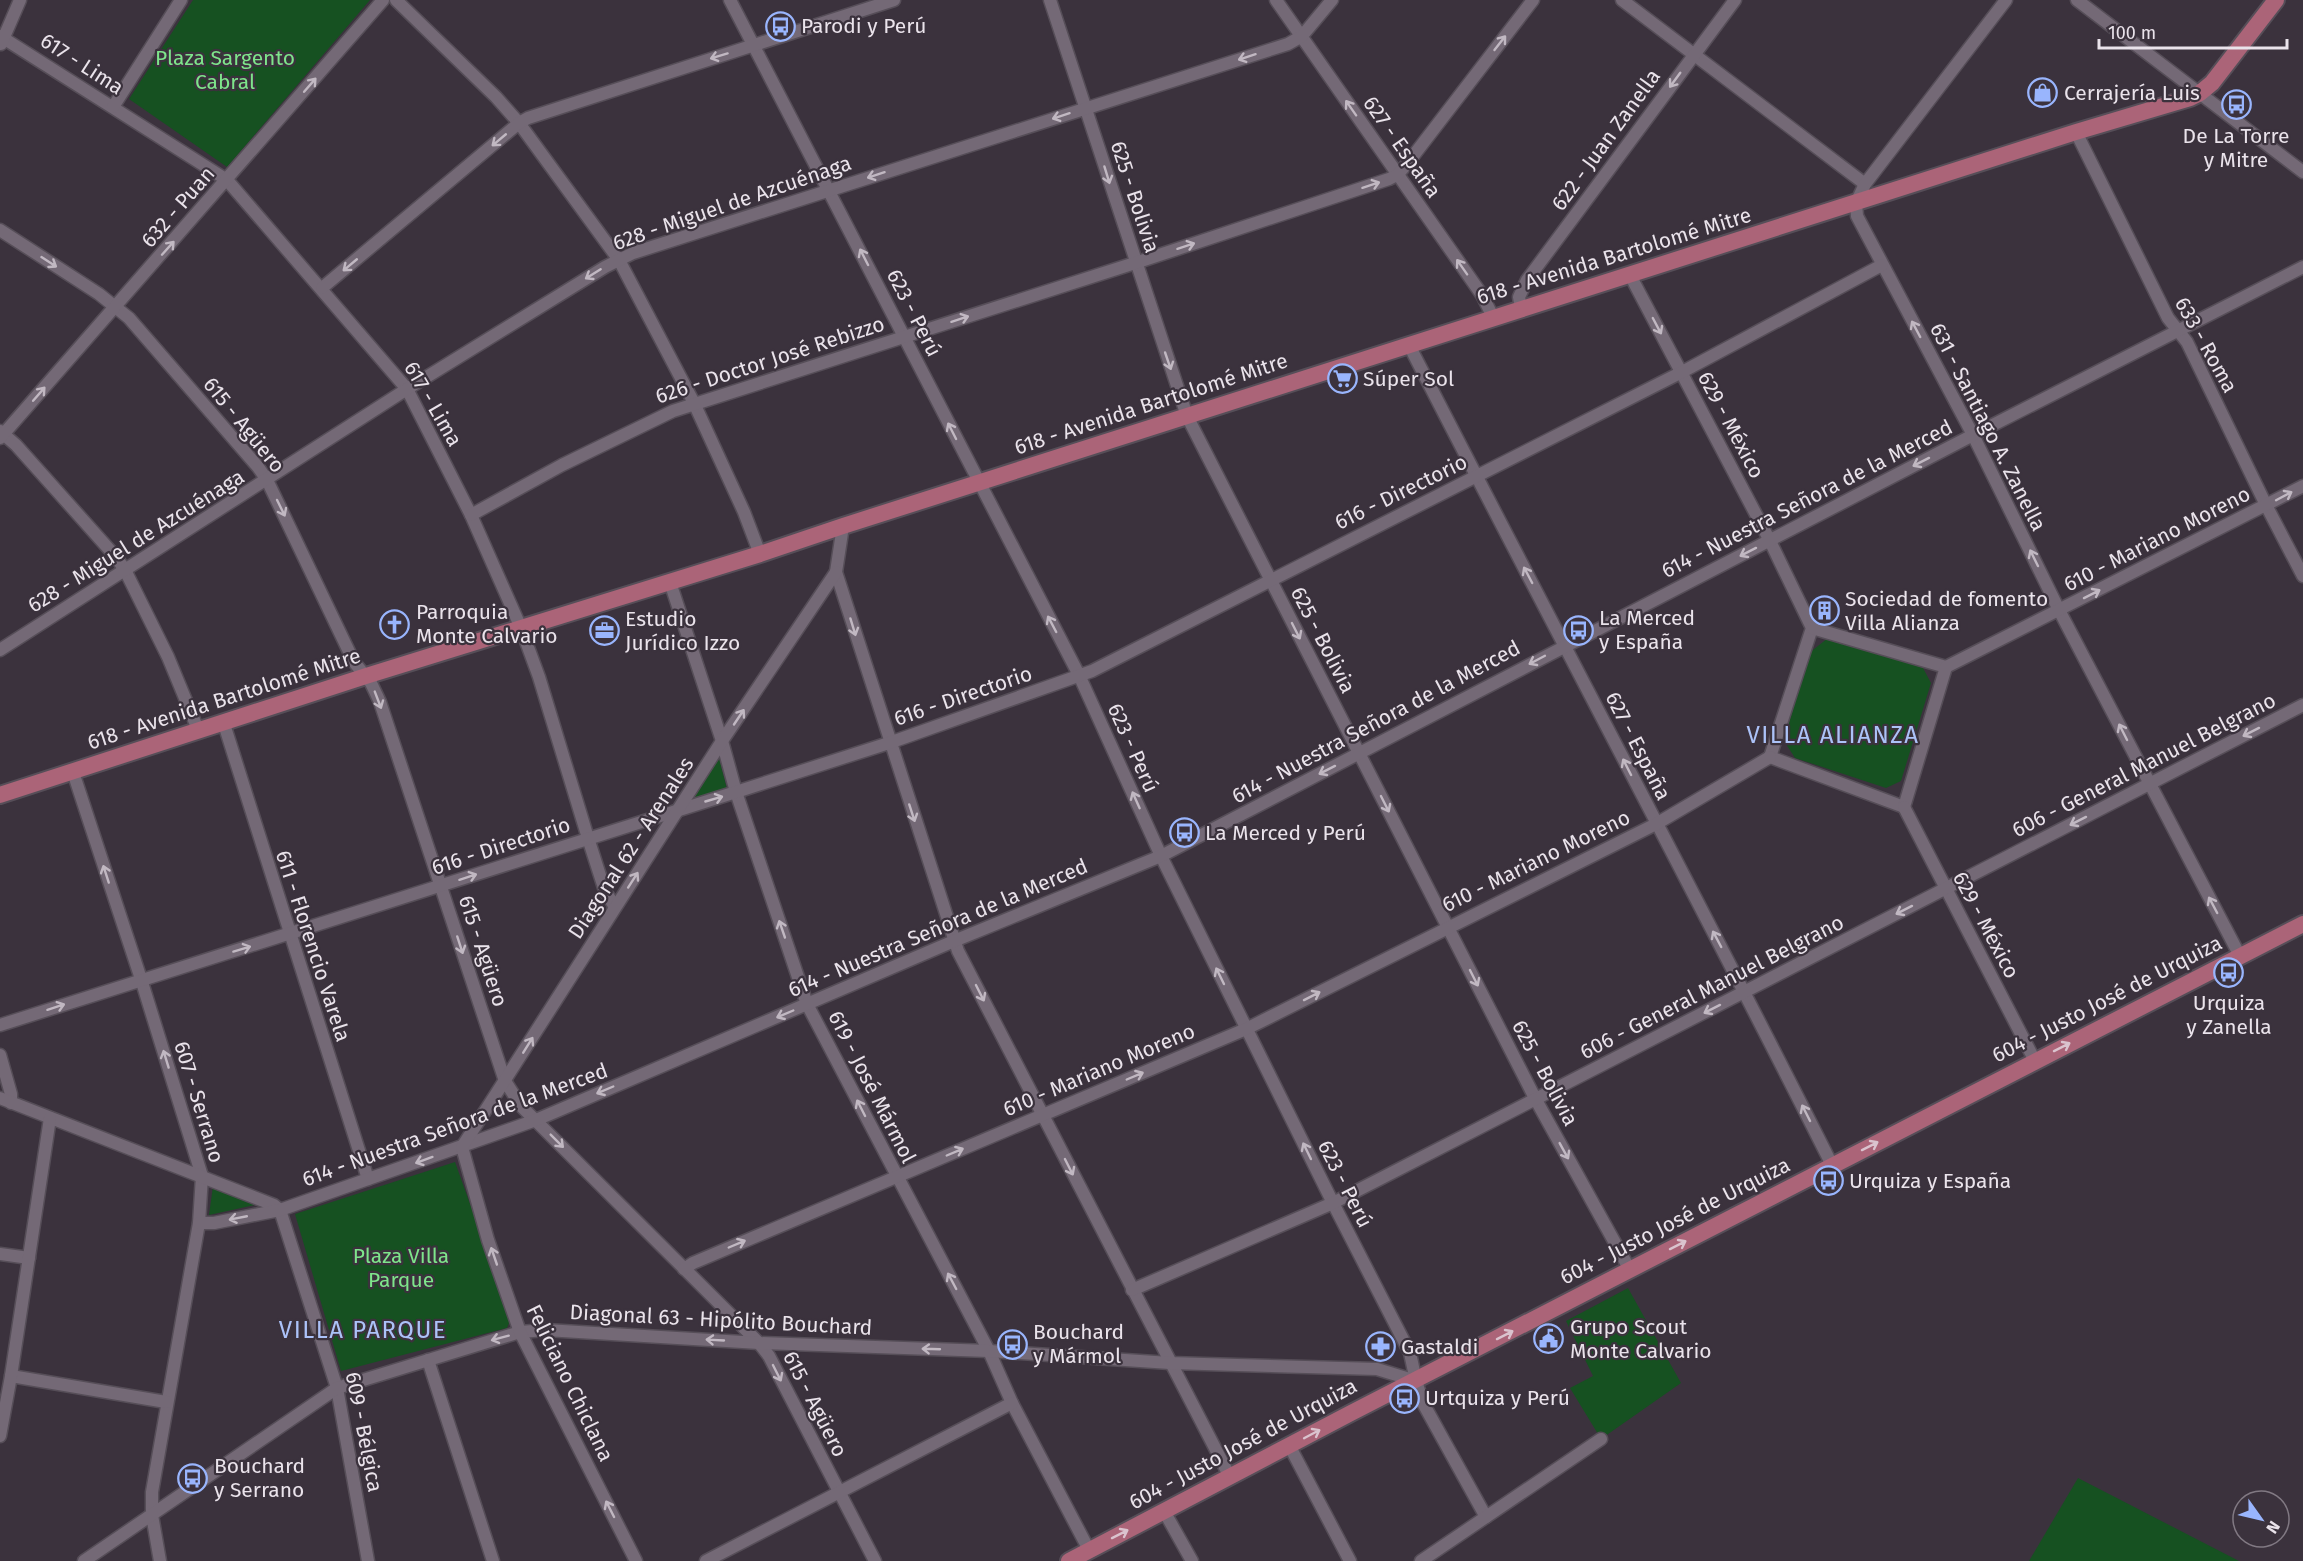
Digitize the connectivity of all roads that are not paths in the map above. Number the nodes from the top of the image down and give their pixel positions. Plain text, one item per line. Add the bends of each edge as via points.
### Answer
1 (20, 0) edge
2 (181, 0) edge
3 (383, 0) edge
4 (396, 0) edge
5 (730, 0) edge
6 (894, 0) edge
7 (1050, 0) edge
8 (1276, 0) edge
9 (1332, 0) edge
10 (1533, 0) edge
11 (1622, 0) edge
12 (1735, 0) edge
13 (2006, 0) edge
14 (2077, 0) edge
15 (2276, 0) edge
16 (1302, 36) junction
17 (1, 40) edge
18 (754, 45) junction
19 (1694, 54) junction
20 (2200, 93) junction
21 (113, 107) junction
22 (1086, 108) junction
23 (519, 123) junction
24 (2076, 132) junction
25 (2303, 172) edge
26 (1397, 175) junction
27 (227, 180) junction
28 (1865, 184) junction
29 (830, 190) junction
30 (1856, 203) junction
31 (0, 230) edge
32 (619, 260) junction
33 (1135, 263) junction
34 (1882, 265) junction
35 (2303, 267) edge
36 (1630, 275) junction
37 (322, 288) junction
38 (115, 306) junction
39 (1521, 308) junction
40 (1493, 317) junction
41 (2178, 330) junction
42 (904, 337) junction
43 (1409, 345) junction
44 (1682, 372) junction
45 (407, 389) junction
46 (694, 403) junction
47 (1187, 416) junction
48 (1, 434) edge
49 (1973, 435) junction
50 (1477, 477) junction
51 (267, 480) junction
52 (979, 483) junction
53 (2303, 486) edge
54 (2266, 506) junction
55 (471, 515) junction
56 (843, 526) junction
57 (1770, 541) junction
58 (760, 554) junction
59 (125, 570) junction
60 (836, 572) junction
61 (2303, 576) edge
62 (1270, 579) junction
63 (670, 582) junction
64 (2060, 610) junction
65 (521, 628) junction
66 (1812, 628) junction
67 (1565, 646) junction
68 (0, 650) edge
69 (1946, 667) junction
70 (1079, 675) junction
71 (366, 676) junction
72 (2303, 705) edge
73 (224, 724) junction
74 (199, 732) junction
75 (722, 741) junction
76 (889, 743) junction
77 (1359, 753) junction
78 (1770, 757) junction
79 (73, 772) junction
80 (2150, 784) junction
81 (736, 792) junction
82 (0, 795) edge
83 (1904, 807) junction
84 (678, 809) junction
85 (1656, 824) junction
86 (588, 838) junction
87 (1161, 856) junction
88 (441, 886) junction
89 (1945, 889) junction
90 (615, 907) junction
91 (2303, 924) edge
92 (1448, 926) junction
93 (289, 934) junction
94 (954, 941) junction
95 (2240, 956) junction
96 (141, 980) junction
97 (1746, 992) junction
98 (807, 1004) junction
99 (0, 1025) edge
100 (1246, 1029) junction
101 (0, 1054) edge
102 (2035, 1061) junction
103 (505, 1081) junction
104 (5, 1100) edge
105 (1536, 1100) junction
106 (1043, 1115) junction
107 (50, 1118) junction
108 (536, 1120) junction
109 (462, 1147) junction
110 (1832, 1165) junction
111 (202, 1176) junction
112 (896, 1177) junction
113 (368, 1179) junction
114 (1333, 1203) junction
115 (280, 1210) junction
116 (199, 1223) junction
117 (0, 1254) edge
118 (28, 1258) junction
119 (684, 1269) junction
120 (1630, 1270) junction
121 (1132, 1290) junction
122 (520, 1332) junction
123 (759, 1343) junction
124 (989, 1351) junction
125 (428, 1360) junction
126 (1170, 1363) junction
127 (11, 1376) junction
128 (1416, 1381) junction
129 (337, 1388) junction
130 (166, 1402) junction
131 (1012, 1403) junction
132 (0, 1436) edge
133 (1601, 1439) dead end
134 (1289, 1445) junction
135 (1230, 1477) junction
136 (837, 1492) junction
137 (1164, 1511) junction
138 (152, 1515) junction
139 (1486, 1516) junction
140 (1089, 1550) junction
141 (84, 1561) edge
142 (160, 1561) edge
143 (368, 1561) edge
144 (493, 1561) edge
145 (636, 1561) edge
146 (706, 1561) edge
147 (875, 1561) edge
148 (1069, 1561) edge
149 (1192, 1561) edge
150 (1350, 1561) edge
151 (1421, 1561) edge

1 - 17 street
2 - 21 street
27 -> 3 street, 632 - Puan
4 - 23 street
5 - 18 street, 623 - Perú
6 - 18 street
7 - 22 street, 625 - Bolivia
8 - 16 street, 627 - España
9 - 16 street, 628 - Miguel de Azcuénaga
26 -> 10 street
11 - 19 street
12 - 19 street, 622 - Juan Zanella
13 - 28 street
14 - 20 street
15 - 20 main road, 618 - Avenida Bartolomé Mitre
16 -> 22 street, 628 - Miguel de Azcuénaga via 1288,44
26 -> 16 street, 627 - España
17 - 21 street, 617 - Lima
18 -> 23 street via 539,113
18 - 29 street, 623 - Perú
19 - 28 street
19 -> 39 street, 622 - Juan Zanella via 1527,280 1519,297
20 - 24 main road, 618 - Avenida Bartolomé Mitre
20 - 25 street
21 - 27 street, 617 - Lima
22 -> 29 street, 628 - Miguel de Azcuénaga
22 -> 33 street, 625 - Bolivia
23 - 32 street
23 -> 37 street
24 - 30 main road, 618 - Avenida Bartolomé Mitre
24 - 41 street, 633 - Roma via 2168,318
33 -> 26 street, 626 - Doctor José Rebizzo
40 -> 26 street, 627 - España via 1482,295
27 - 37 street, 617 - Lima
38 -> 27 street, 632 - Puan
28 - 30 street
29 - 32 street, 628 - Miguel de Azcuénaga
42 -> 29 street, 623 - Perú
30 - 34 street, 631 - Santiago A. Zanella via 1857,216
30 - 36 main road, 618 - Avenida Bartolomé Mitre
31 -> 38 street, 615 - Agüero
32 -> 45 street, 628 - Miguel de Azcuénaga
32 - 46 street
42 -> 33 street, 626 - Doctor José Rebizzo
33 -> 47 street, 625 - Bolivia
34 - 44 street, 616 - Directorio
49 -> 34 street, 631 - Santiago A. Zanella
35 - 41 street, 614 - Nuestra Señora de la Merced
36 - 39 main road, 618 - Avenida Bartolomé Mitre
36 -> 44 street, 629 - México
37 - 45 street, 617 - Lima
48 -> 38 street, 632 - Puan
38 - 51 street, 615 - Agüero
39 - 40 main road, 618 - Avenida Bartolomé Mitre
40 - 43 main road, 618 - Avenida Bartolomé Mitre
41 - 49 street, 614 - Nuestra Señora de la Merced
41 - 54 street, 633 - Roma
42 - 46 street, 626 - Doctor José Rebizzo
52 -> 42 street, 623 - Perú
43 - 47 main road, 618 - Avenida Bartolomé Mitre
43 - 50 street, 627 - España
44 - 50 street, 616 - Directorio
44 - 57 street, 629 - México
45 - 51 street, 628 - Miguel de Azcuénaga
45 - 55 street, 617 - Lima
46 - 55 street, 626 - Doctor José Rebizzo via 656,418
46 - 58 street
47 - 52 main road, 618 - Avenida Bartolomé Mitre
47 - 62 street, 625 - Bolivia
48 - 59 street via 16,445
49 -> 57 street, 614 - Nuestra Señora de la Merced
64 -> 49 street, 631 - Santiago A. Zanella
50 - 62 street, 616 - Directorio
67 -> 50 street, 627 - España
51 - 59 street, 628 - Miguel de Azcuénaga
51 -> 71 street, 615 - Agüero via 354,662
52 - 56 main road, 618 - Avenida Bartolomé Mitre
70 -> 52 street, 623 - Perú
54 -> 53 street, 610 - Mariano Moreno
54 - 61 street, 633 - Roma
64 -> 54 street, 610 - Mariano Moreno
55 - 65 street, 617 - Lima
56 - 58 main road, 618 - Avenida Bartolomé Mitre
56 - 60 street
57 - 66 street, 629 - México
57 -> 67 street, 614 - Nuestra Señora de la Merced
58 - 63 main road, 618 - Avenida Bartolomé Mitre
59 - 68 street, 628 - Miguel de Azcuénaga
59 - 74 street
75 -> 60 street, Diagonal 62 - Arenales
60 -> 76 street
62 - 70 street, 616 - Directorio
62 -> 77 street, 625 - Bolivia
63 - 65 main road, 618 - Avenida Bartolomé Mitre
63 - 75 street, 619 - José Mármol
64 - 69 street, 610 - Mariano Moreno
80 -> 64 street, 631 - Santiago A. Zanella
65 - 71 main road, 618 - Avenida Bartolomé Mitre
65 - 86 street, 617 - Lima
66 - 69 street
66 - 78 street
67 -> 77 street, 614 - Nuestra Señora de la Merced
85 -> 67 street, 627 - España
69 - 83 street
70 - 76 street, 616 - Directorio
87 -> 70 street, 623 - Perú
71 - 73 main road, 618 - Avenida Bartolomé Mitre
71 -> 88 street, 615 - Agüero via 380,702
72 -> 80 street, 606 - General Manuel Belgrano
73 - 74 main road, 618 - Avenida Bartolomé Mitre
73 - 93 street, 611 - Florencio Varela
74 - 79 main road, 618 - Avenida Bartolomé Mitre
75 - 81 street, 619 - José Mármol
75 - 84 street, Diagonal 62 - Arenales
76 - 81 street, 616 - Directorio
76 -> 94 street
77 -> 87 street, 614 - Nuestra Señora de la Merced
77 -> 92 street, 625 - Bolivia
78 - 83 street
78 - 85 street, 610 - Mariano Moreno
79 - 82 main road, 618 - Avenida Bartolomé Mitre
96 -> 79 street, 607 - Serrano
80 -> 89 street, 606 - General Manuel Belgrano
95 -> 80 street, 631 - Santiago A. Zanella
84 -> 81 street, 616 - Directorio
98 -> 81 street, 619 - José Mármol
83 - 89 street, 629 - México
84 - 86 street, 616 - Directorio
90 -> 84 street, Diagonal 62 - Arenales
85 - 92 street, 610 - Mariano Moreno
97 -> 85 street, 627 - España
88 -> 86 street, 616 - Directorio
86 - 90 street, 617 - Lima via 605,891
87 - 94 street, 614 - Nuestra Señora de la Merced
100 -> 87 street, 623 - Perú
88 - 93 street, 616 - Directorio
88 -> 103 street, 615 - Agüero
89 -> 97 street, 606 - General Manuel Belgrano
89 - 102 street, 629 - México
103 -> 90 street, Diagonal 62 - Arenales
91 - 95 main road, 604 - Justo José de Urquiza
100 -> 92 street, 610 - Mariano Moreno
92 -> 105 street, 625 - Bolivia
96 -> 93 street, 616 - Directorio
93 - 113 street, 611 - Florencio Varela
94 - 98 street, 614 - Nuestra Señora de la Merced
94 -> 106 street
102 -> 95 main road, 604 - Justo José de Urquiza
99 -> 96 street, 616 - Directorio
111 -> 96 street, 607 - Serrano
97 -> 105 street, 606 - General Manuel Belgrano
110 -> 97 street, 627 - España
98 -> 108 street, 614 - Nuestra Señora de la Merced
112 -> 98 street, 619 - José Mármol
106 -> 100 street, 610 - Mariano Moreno
114 -> 100 street, 623 - Perú
101 - 104 street via 11,1094
110 -> 102 main road, 604 - Justo José de Urquiza
103 - 108 street, 615 - Agüero via 521,1106
103 - 109 street, Diagonal 62 - Arenales
104 - 107 street
105 - 114 street, 606 - General Manuel Belgrano
105 -> 120 street, 625 - Bolivia
112 -> 106 street, 610 - Mariano Moreno
106 -> 121 street
107 - 111 street
107 - 118 street
108 - 109 street, 614 - Nuestra Señora de la Merced
108 -> 119 street, 615 - Agüero
109 -> 113 street, 614 - Nuestra Señora de la Merced
122 -> 109 street, Feliciano Chiclana via 488,1240
120 -> 110 main road, 604 - Justo José de Urquiza
111 - 115 street
111 - 116 street, 607 - Serrano
119 -> 112 street, 610 - Mariano Moreno
124 -> 112 street, 619 - José Mármol
113 - 115 street, 614 - Nuestra Señora de la Merced
114 - 121 street, 606 - General Manuel Belgrano
114 - 128 street, 623 - Perú via 1410,1353
115 -> 116 street, 614 - Nuestra Señora de la Merced
115 - 129 street, 609 - Bélgica
116 - 130 street, 607 - Serrano
117 - 118 street
118 - 127 street
119 - 123 street, 615 - Agüero
128 -> 120 main road, 604 - Justo José de Urquiza
121 - 126 street
123 -> 122 street, Diagonal 63 - Hipólito Bouchard via 546,1330
122 -> 125 street, Diagonal 63 - Hipólito Bouchard
145 -> 122 street, Feliciano Chiclana
124 -> 123 street, Diagonal 63 - Hipólito Bouchard
123 -> 136 street, 615 - Agüero
124 - 126 street, Diagonal 63 - Hipólito Bouchard
124 - 131 street, 619 - José Mármol
125 - 129 street, Diagonal 63 - Hipólito Bouchard
125 - 144 street
126 - 128 street, Diagonal 63 - Hipólito Bouchard via 1377,1369
126 - 135 street
127 - 130 street
127 - 132 street
134 -> 128 main road, 604 - Justo José de Urquiza
128 - 139 street, 623 - Perú via 1423,1403
129 - 138 street, Diagonal 63 - Hipólito Bouchard
129 - 143 street, 609 - Bélgica
130 - 138 street, 607 - Serrano
131 - 136 street
131 - 140 street, 619 - José Mármol
133 - 139 street
134 - 135 main road, 604 - Justo José de Urquiza
134 - 150 street
135 - 137 main road, 604 - Justo José de Urquiza
136 - 146 street
136 - 147 street, 615 - Agüero
140 -> 137 main road, 604 - Justo José de Urquiza
137 - 149 street
138 - 141 street, Diagonal 63 - Hipólito Bouchard
138 - 142 street, 607 - Serrano
139 - 151 street
140 - 148 main road, 604 - Justo José de Urquiza

